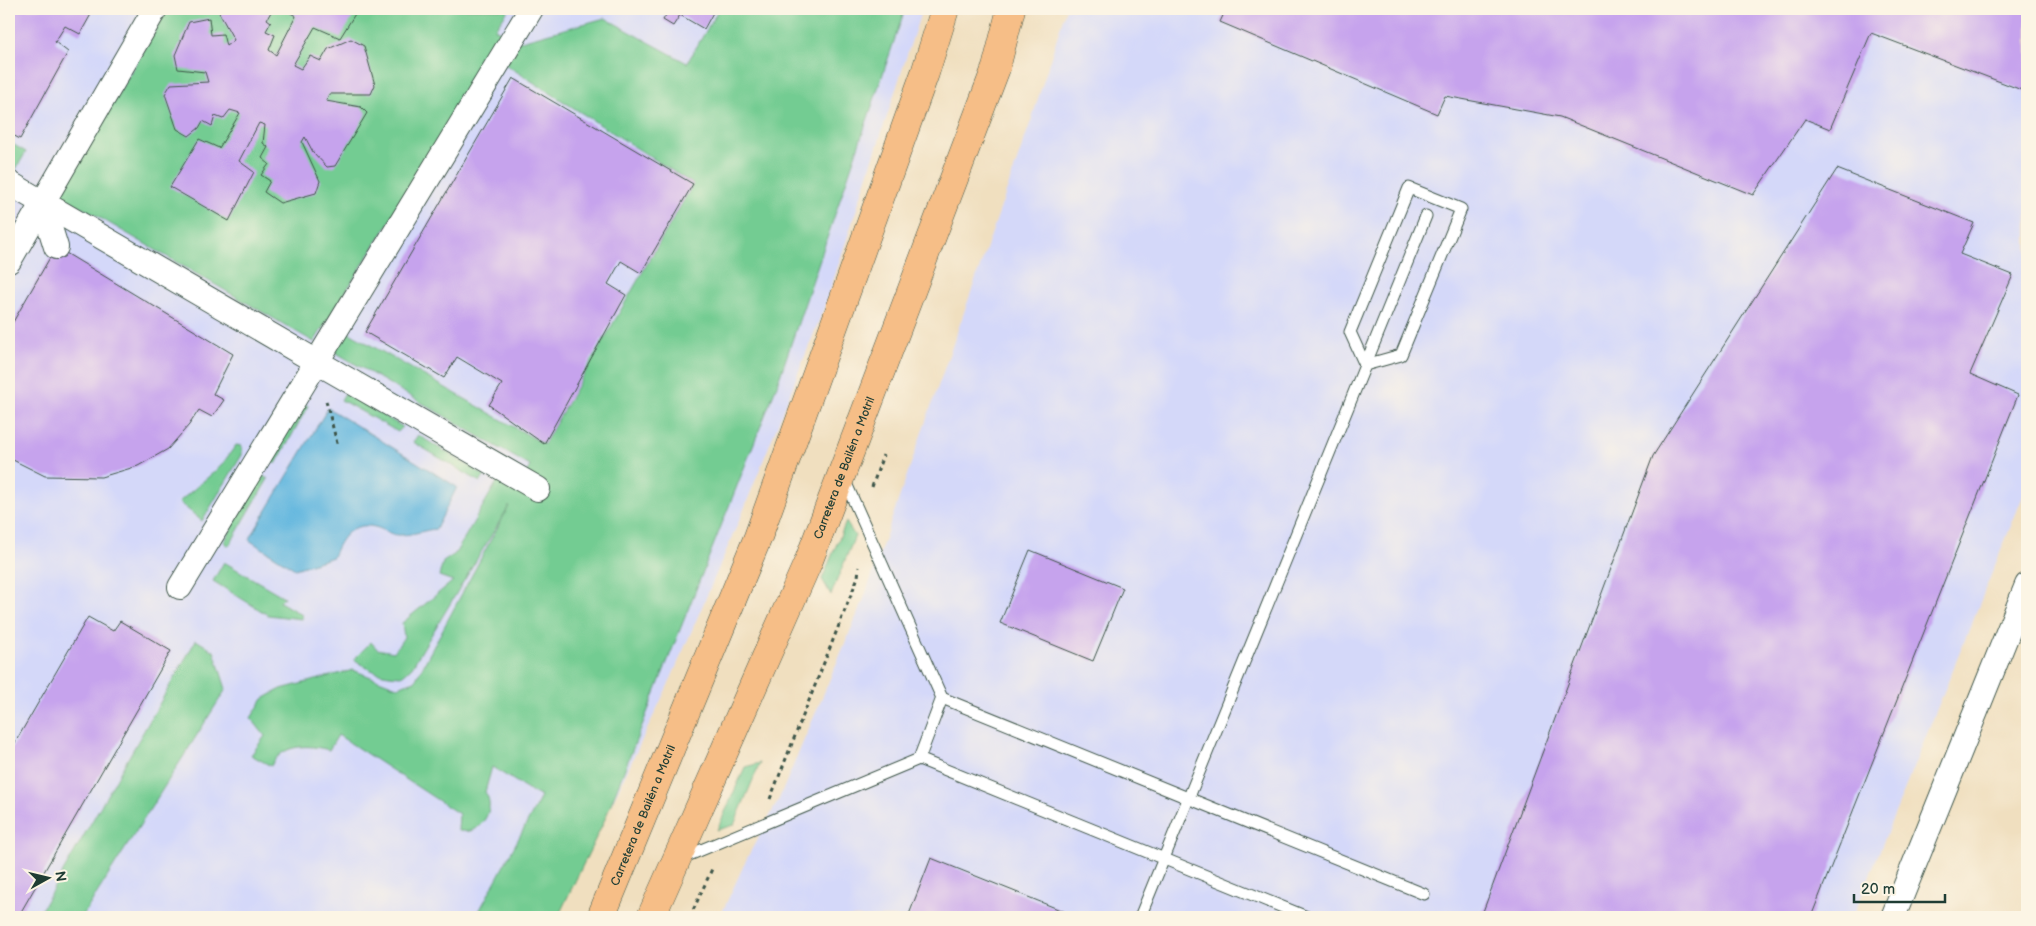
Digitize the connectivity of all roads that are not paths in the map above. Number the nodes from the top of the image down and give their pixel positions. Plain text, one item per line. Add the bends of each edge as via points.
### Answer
1 (155, 9) edge
2 (531, 9) edge
3 (945, 9) edge
4 (1011, 9) edge
5 (9, 183) edge
6 (42, 202) junction
7 (1426, 216) dead end
8 (56, 247) dead end
9 (9, 261) edge
10 (317, 362) junction
11 (1365, 365) junction
12 (842, 475) junction
13 (538, 489) dead end
14 (2027, 586) edge
15 (180, 587) dead end
16 (942, 698) junction
17 (919, 759) junction
18 (1189, 798) junction
19 (1164, 859) junction
20 (676, 860) junction
21 (1424, 894) dead end
22 (601, 917) edge
23 (651, 917) edge
24 (1140, 917) edge
25 (1307, 917) edge
26 (1892, 917) edge

1 - 6 street
2 - 10 street
3 - 22 main road, Carretera de Bailén a Motril via 925,73 758,537
4 - 12 main road, Carretera de Bailén a Motril via 996,68
5 - 6 street
6 - 8 street
6 - 9 street
6 - 10 street
7 - 11 lane
10 - 13 street
10 - 15 street
11 - 11 lane via 1401,355 1460,209 1409,188 1350,332
11 - 18 lane
12 - 16 lane
12 - 20 main road, Carretera de Bailén a Motril via 809,560
14 - 26 street
16 - 17 lane
16 - 18 lane
17 - 19 lane
17 - 20 lane
18 - 19 lane
18 - 21 lane
19 - 24 lane
19 - 25 lane
20 - 23 main road, Carretera de Bailén a Motril

